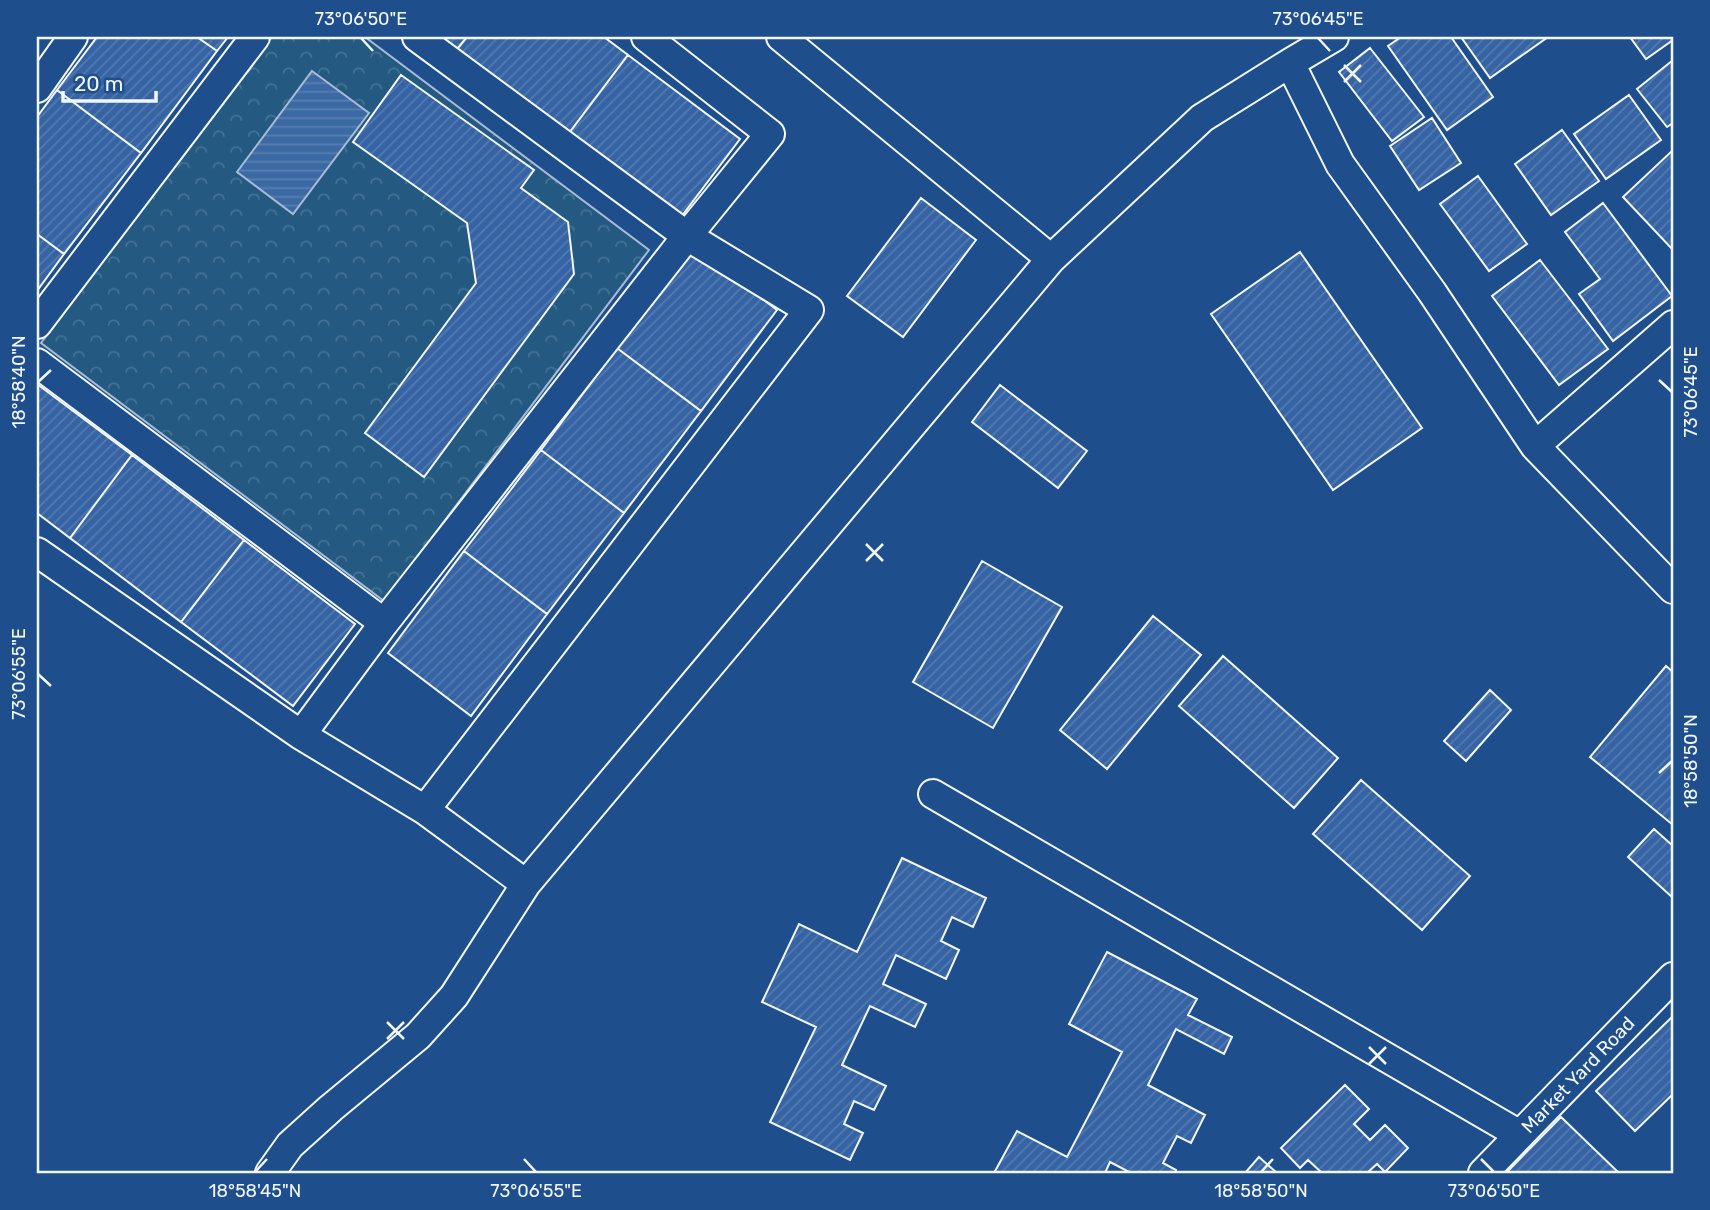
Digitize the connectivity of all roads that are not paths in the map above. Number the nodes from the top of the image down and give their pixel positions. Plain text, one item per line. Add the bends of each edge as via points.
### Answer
1 (73, 37) edge
2 (255, 37) edge
3 (416, 37) edge
4 (646, 37) edge
5 (781, 37) edge
6 (1334, 37) edge
7 (1290, 63) junction
8 (37, 88) edge
9 (687, 236) junction
10 (1051, 259) junction
11 (37, 324) edge
12 (1673, 325) edge
13 (37, 363) edge
14 (1535, 446) junction
15 (37, 552) edge
16 (1673, 589) edge
17 (384, 623) junction
18 (301, 735) junction
19 (933, 794) dead end
20 (425, 810) junction
21 (526, 884) junction
22 (1673, 978) edge
23 (1520, 1135) junction
24 (270, 1173) edge
25 (1483, 1173) edge

1 - 8 street
2 - 11 street
3 - 9 street
4 - 9 street via 770,134
5 - 10 street
6 - 7 street
7 - 10 street via 1202,118
7 - 14 street via 1340,163
9 - 17 street
9 - 20 street via 809,310
10 - 21 street
12 - 14 street
13 - 17 street
14 - 16 street
15 - 18 street
17 - 18 street
18 - 20 street
19 - 23 street
20 - 21 street
21 - 24 street via 454,996 418,1036 290,1145
22 - 23 street, Market Yard Road
23 - 25 street, Market Yard Road

